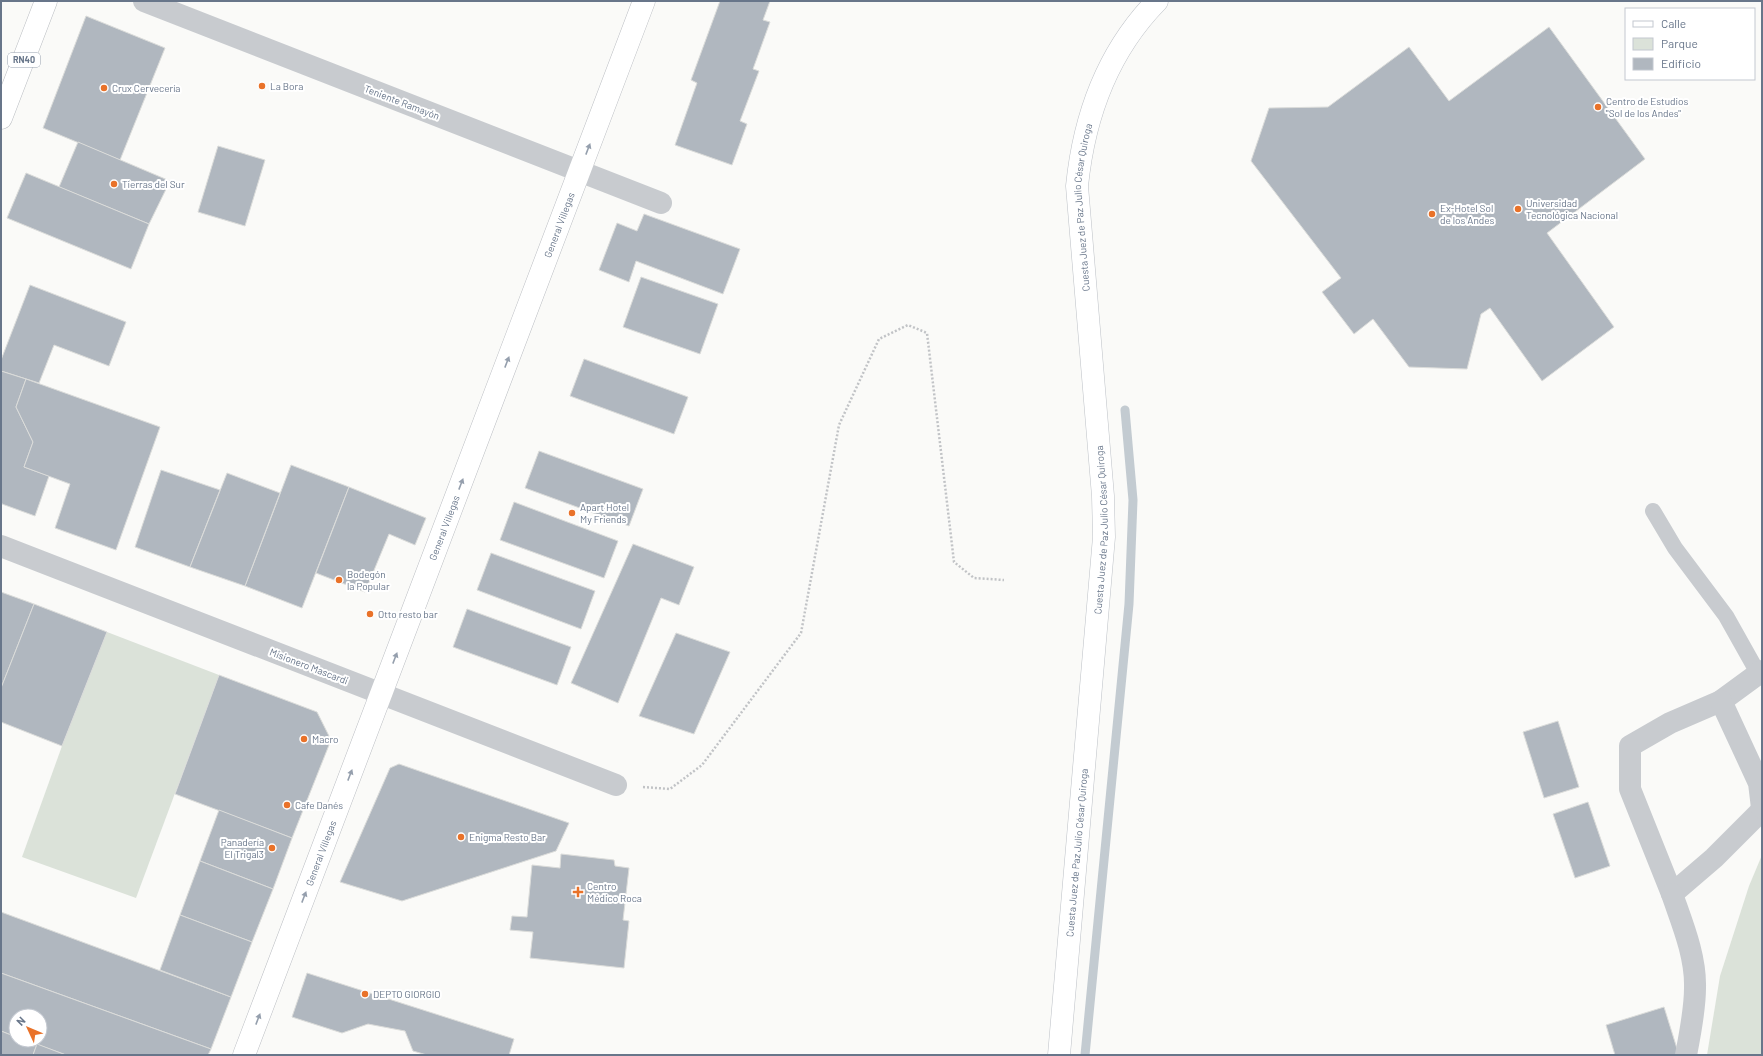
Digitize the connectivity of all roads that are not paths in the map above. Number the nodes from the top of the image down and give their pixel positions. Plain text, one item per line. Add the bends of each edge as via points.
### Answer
1 (46, 1) edge
2 (144, 1) edge
3 (644, 1) edge
4 (1157, 1) edge
5 (1, 118) edge
6 (579, 171) junction
7 (661, 204) dead end
8 (1653, 511) dead end
9 (1, 546) edge
10 (1760, 672) edge
11 (381, 694) junction
12 (1721, 701) junction
13 (616, 786) road end
14 (1762, 809) edge
15 (1672, 894) junction
16 (244, 1055) edge
17 (1059, 1055) edge
18 (1686, 1055) edge

1 - 5 main road, RN40
2 - 6 street, Teniente Ramayón
6 -> 3 main road, General Villegas
4 - 17 main road, Cuesta Juez de Paz Julio César Quiroga via 1124,41 1104,78 1082,143 1077,186 1103,496 1104,537
6 - 7 street, Teniente Ramayón
11 -> 6 main road, General Villegas
8 - 10 lane via 1675,548 1726,616
9 - 11 street, Misionero Mascardi
10 - 12 street
11 - 13 street, Misionero Mascardi
16 -> 11 main road, General Villegas
12 - 14 street via 1759,783
12 - 15 street via 1630,746 1630,789
14 - 15 street via 1714,858
15 - 18 street via 1688,941 1696,988

